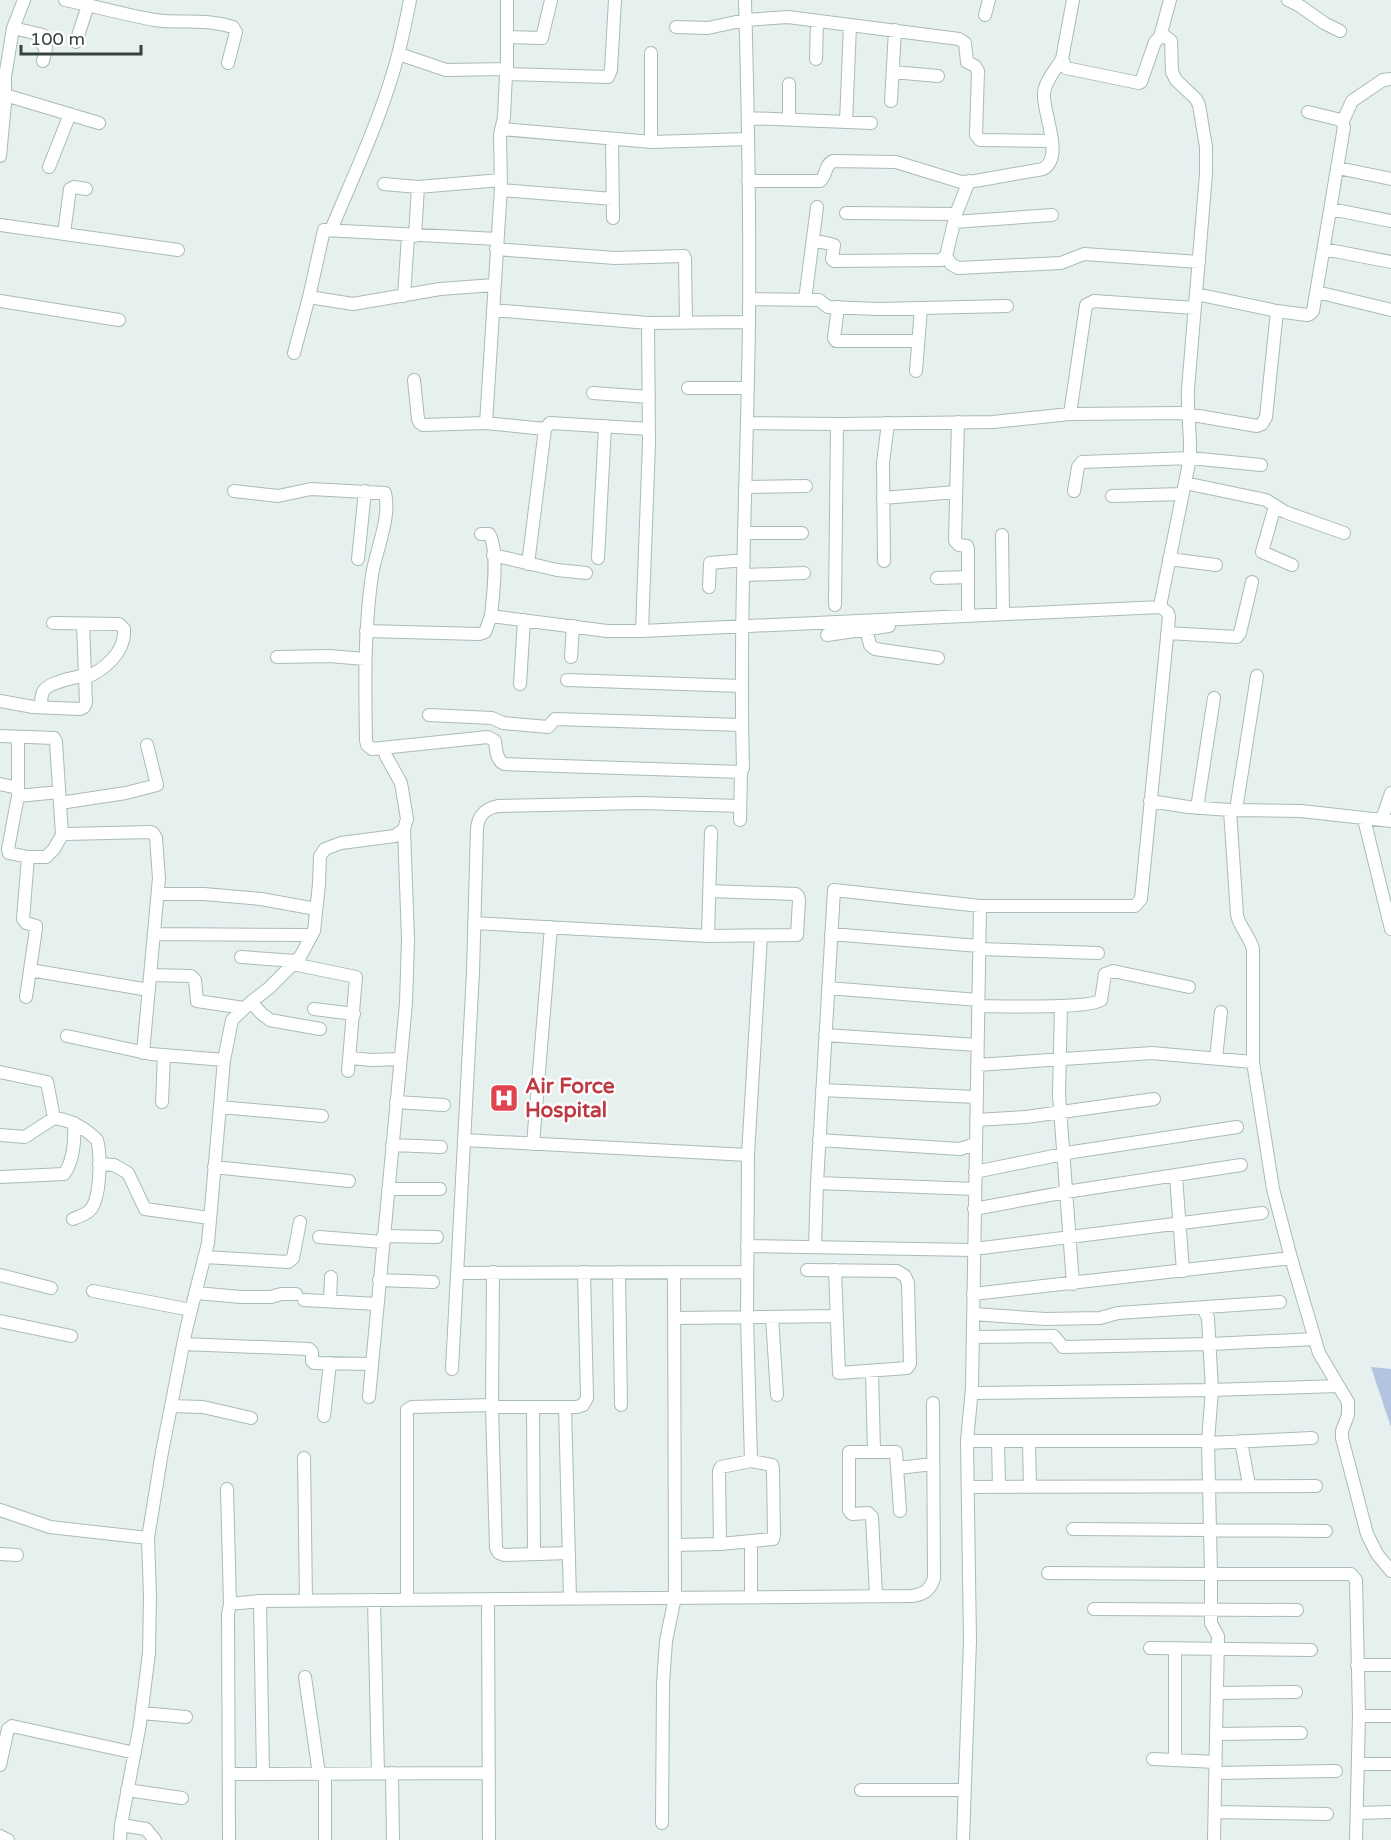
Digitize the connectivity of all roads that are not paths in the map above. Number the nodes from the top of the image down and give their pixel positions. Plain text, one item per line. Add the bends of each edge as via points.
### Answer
1 (24, 0) edge
2 (64, 0) edge
3 (410, 0) edge
4 (507, 0) edge
5 (551, 0) edge
6 (615, 0) edge
7 (745, 0) edge
8 (989, 0) edge
9 (1073, 0) edge
10 (1170, 0) edge
11 (1288, 0) edge
12 (84, 3) edge
13 (1301, 3) edge
14 (113, 5) edge
15 (985, 15) dead end
16 (745, 20) junction
17 (817, 21) junction
18 (850, 25) junction
19 (676, 27) dead end
20 (13, 28) junction
21 (895, 30) junction
22 (1340, 31) dead end
23 (1162, 35) junction
24 (507, 37) junction
25 (76, 42) dead end
26 (651, 53) dead end
27 (399, 54) junction
28 (816, 59) dead end
29 (1062, 59) junction
30 (43, 61) dead end
31 (228, 63) dead end
32 (507, 72) junction
33 (893, 72) junction
34 (939, 76) dead end
35 (3, 77) edge
36 (1391, 79) edge
37 (789, 84) dead end
38 (5, 95) junction
39 (891, 101) dead end
40 (1308, 112) dead end
41 (70, 114) junction
42 (748, 117) junction
43 (789, 119) junction
44 (1343, 121) junction
45 (846, 122) junction
46 (99, 123) dead end
47 (871, 123) dead end
48 (501, 129) junction
49 (612, 138) junction
50 (748, 139) junction
51 (1052, 141) junction
52 (651, 142) junction
53 (0, 156) edge
54 (49, 167) dead end
55 (1338, 168) junction
56 (1391, 179) edge
57 (748, 181) junction
58 (969, 181) junction
59 (384, 184) dead end
60 (501, 185) junction
61 (418, 187) junction
62 (86, 189) dead end
63 (613, 199) junction
64 (817, 207) dead end
65 (1331, 209) junction
66 (846, 213) dead end
67 (1052, 215) dead end
68 (613, 218) dead end
69 (955, 218) junction
70 (1391, 221) edge
71 (0, 225) edge
72 (331, 230) junction
73 (64, 233) junction
74 (411, 236) junction
75 (813, 240) junction
76 (497, 244) junction
77 (1324, 249) junction
78 (178, 250) dead end
79 (946, 256) junction
80 (1199, 262) junction
81 (1391, 262) edge
82 (494, 285) junction
83 (1317, 292) junction
84 (1196, 294) junction
85 (404, 296) junction
86 (309, 297) junction
87 (749, 299) junction
88 (805, 300) junction
89 (0, 301) edge
90 (1006, 306) dead end
91 (838, 307) junction
92 (921, 308) junction
93 (1195, 308) junction
94 (493, 310) junction
95 (1391, 310) edge
96 (1277, 311) junction
97 (119, 320) dead end
98 (686, 322) junction
99 (749, 322) junction
100 (648, 323) junction
101 (918, 341) junction
102 (294, 353) dead end
103 (916, 371) dead end
104 (414, 380) dead end
105 (688, 388) dead end
106 (747, 388) junction
107 (593, 393) dead end
108 (649, 397) junction
109 (1070, 414) junction
110 (1187, 415) junction
111 (958, 422) junction
112 (486, 423) junction
113 (747, 423) junction
114 (888, 423) junction
115 (837, 424) junction
116 (605, 426) junction
117 (545, 429) junction
118 (649, 429) junction
119 (1190, 458) junction
120 (1261, 465) dead end
121 (806, 486) dead end
122 (745, 487) junction
123 (1184, 489) junction
124 (234, 491) dead end
125 (364, 491) junction
126 (1074, 491) dead end
127 (956, 492) junction
128 (1112, 496) dead end
129 (883, 498) junction
130 (1275, 506) junction
131 (744, 533) junction
132 (802, 533) dead end
133 (1344, 533) dead end
134 (481, 534) dead end
135 (1002, 535) dead end
136 (494, 555) junction
137 (598, 558) dead end
138 (358, 559) dead end
139 (1169, 559) junction
140 (744, 560) junction
141 (884, 561) dead end
142 (528, 564) junction
143 (1216, 565) dead end
144 (1292, 565) dead end
145 (586, 573) dead end
146 (804, 573) dead end
147 (744, 575) junction
148 (968, 577) junction
149 (937, 578) dead end
150 (1252, 582) dead end
151 (709, 588) dead end
152 (835, 605) dead end
153 (1161, 607) junction
154 (1003, 613) junction
155 (968, 615) junction
156 (491, 616) junction
157 (525, 620) junction
158 (917, 622) dead end
159 (53, 623) dead end
160 (83, 624) junction
161 (573, 626) junction
162 (743, 627) junction
163 (866, 629) junction
164 (642, 631) junction
165 (366, 632) junction
166 (1167, 633) junction
167 (827, 635) dead end
168 (278, 657) dead end
169 (571, 657) dead end
170 (365, 658) junction
171 (938, 658) dead end
172 (1257, 676) dead end
173 (85, 677) junction
174 (567, 680) dead end
175 (520, 684) dead end
176 (741, 686) junction
177 (1214, 698) dead end
178 (0, 701) edge
179 (41, 707) junction
180 (429, 715) dead end
181 (741, 725) junction
182 (0, 736) edge
183 (18, 738) junction
184 (147, 745) dead end
185 (384, 749) junction
186 (741, 772) junction
187 (0, 784) edge
188 (18, 792) junction
189 (1391, 793) edge
190 (59, 797) junction
191 (1150, 801) junction
192 (740, 806) junction
193 (1197, 808) junction
194 (1233, 810) junction
195 (1364, 819) junction
196 (740, 820) dead end
197 (1387, 820) edge
198 (6, 826) edge
199 (404, 829) junction
200 (711, 832) dead end
201 (62, 835) junction
202 (28, 857) junction
203 (710, 891) junction
204 (158, 894) junction
205 (980, 906) junction
206 (316, 909) junction
207 (474, 923) junction
208 (551, 927) junction
209 (1391, 929) edge
210 (155, 934) junction
211 (831, 934) junction
212 (312, 935) junction
213 (708, 936) junction
214 (761, 936) junction
215 (979, 947) junction
216 (1098, 953) dead end
217 (241, 957) dead end
218 (294, 962) junction
219 (30, 970) junction
220 (151, 975) junction
221 (1189, 987) dead end
222 (828, 988) junction
223 (149, 990) junction
224 (27, 997) dead end
225 (978, 1003) junction
226 (247, 1005) junction
227 (1061, 1006) junction
228 (314, 1009) dead end
229 (1221, 1012) dead end
230 (354, 1014) junction
231 (320, 1029) dead end
232 (825, 1035) junction
233 (67, 1036) dead end
234 (977, 1046) junction
235 (143, 1053) junction
236 (164, 1055) junction
237 (1216, 1058) junction
238 (400, 1059) junction
239 (1061, 1059) junction
240 (224, 1060) junction
241 (1252, 1062) junction
242 (977, 1065) junction
243 (0, 1072) edge
244 (822, 1090) junction
245 (976, 1097) junction
246 (1154, 1099) dead end
247 (162, 1102) dead end
248 (396, 1102) junction
249 (444, 1105) dead end
250 (220, 1107) junction
251 (1060, 1111) junction
252 (322, 1116) dead end
253 (54, 1118) junction
254 (976, 1120) junction
255 (74, 1123) junction
256 (1237, 1127) dead end
257 (0, 1135) edge
258 (464, 1140) junction
259 (819, 1140) junction
260 (533, 1144) junction
261 (975, 1144) junction
262 (392, 1145) junction
263 (441, 1147) dead end
264 (1063, 1154) junction
265 (748, 1155) junction
266 (99, 1164) junction
267 (1241, 1165) dead end
268 (214, 1167) junction
269 (975, 1172) junction
270 (1176, 1176) junction
271 (0, 1177) edge
272 (349, 1180) dead end
273 (817, 1183) junction
274 (440, 1189) dead end
275 (975, 1189) junction
276 (388, 1190) junction
277 (1066, 1192) junction
278 (975, 1209) junction
279 (1262, 1214) dead end
280 (210, 1218) junction
281 (73, 1219) dead end
282 (300, 1222) dead end
283 (1180, 1224) junction
284 (319, 1237) dead end
285 (437, 1237) dead end
286 (1070, 1237) junction
287 (383, 1239) junction
288 (747, 1246) junction
289 (815, 1246) junction
290 (974, 1249) junction
291 (205, 1257) junction
292 (1291, 1258) junction
293 (807, 1270) dead end
294 (834, 1270) junction
295 (1183, 1271) junction
296 (493, 1272) junction
297 (585, 1272) junction
298 (619, 1272) junction
299 (674, 1272) junction
300 (747, 1272) junction
301 (457, 1273) junction
302 (0, 1275) edge
303 (332, 1277) dead end
304 (379, 1280) junction
305 (433, 1282) dead end
306 (1073, 1284) junction
307 (51, 1288) dead end
308 (93, 1292) dead end
309 (196, 1293) junction
310 (974, 1294) junction
311 (330, 1300) junction
312 (1280, 1302) dead end
313 (377, 1304) junction
314 (1203, 1308) junction
315 (191, 1310) junction
316 (973, 1314) junction
317 (836, 1316) junction
318 (747, 1317) junction
319 (772, 1317) junction
320 (674, 1318) junction
321 (0, 1321) edge
322 (71, 1336) dead end
323 (973, 1337) junction
324 (1315, 1339) junction
325 (183, 1344) junction
326 (1210, 1344) junction
327 (330, 1363) junction
328 (372, 1364) junction
329 (452, 1368) dead end
330 (872, 1371) junction
331 (1338, 1386) junction
332 (1212, 1390) junction
333 (972, 1394) junction
334 (777, 1395) dead end
335 (369, 1397) dead end
336 (933, 1403) dead end
337 (621, 1405) dead end
338 (171, 1406) junction
339 (492, 1406) junction
340 (533, 1407) junction
341 (565, 1407) junction
342 (324, 1416) dead end
343 (251, 1418) dead end
344 (1312, 1438) dead end
345 (967, 1441) junction
346 (998, 1441) junction
347 (1029, 1441) junction
348 (1241, 1441) junction
349 (1208, 1442) junction
350 (874, 1451) junction
351 (304, 1458) dead end
352 (751, 1461) junction
353 (933, 1464) junction
354 (898, 1467) junction
355 (1210, 1485) junction
356 (1250, 1485) junction
357 (1316, 1486) dead end
358 (968, 1487) junction
359 (999, 1487) junction
360 (1030, 1487) junction
361 (226, 1489) dead end
362 (0, 1510) edge
363 (900, 1511) dead end
364 (1073, 1529) dead end
365 (1210, 1529) junction
366 (1326, 1531) dead end
367 (148, 1538) junction
368 (751, 1542) junction
369 (720, 1544) junction
370 (675, 1545) junction
371 (569, 1553) junction
372 (0, 1554) edge
373 (534, 1554) junction
374 (17, 1555) dead end
375 (1391, 1571) edge
376 (1048, 1573) dead end
377 (1210, 1574) junction
378 (751, 1596) junction
379 (876, 1596) junction
380 (675, 1597) junction
381 (570, 1598) junction
382 (488, 1599) junction
383 (260, 1600) junction
384 (306, 1600) junction
385 (374, 1600) junction
386 (408, 1600) junction
387 (230, 1604) junction
388 (1094, 1609) dead end
389 (1211, 1610) junction
390 (1297, 1610) dead end
391 (1150, 1648) dead end
392 (1175, 1648) junction
393 (1218, 1649) junction
394 (1311, 1650) dead end
395 (1357, 1665) junction
396 (1391, 1665) edge
397 (305, 1677) dead end
398 (1296, 1692) dead end
399 (1217, 1693) junction
400 (142, 1713) junction
401 (1359, 1716) junction
402 (1391, 1716) edge
403 (186, 1717) dead end
404 (1301, 1733) dead end
405 (1216, 1734) junction
406 (135, 1753) junction
407 (1153, 1759) dead end
408 (1175, 1760) junction
409 (0, 1764) edge
410 (1359, 1764) junction
411 (1391, 1764) edge
412 (1216, 1767) junction
413 (1336, 1771) dead end
414 (378, 1773) junction
415 (392, 1773) junction
416 (489, 1773) junction
417 (229, 1774) junction
418 (262, 1774) junction
419 (322, 1774) junction
420 (127, 1790) junction
421 (861, 1790) dead end
422 (965, 1790) junction
423 (182, 1798) dead end
424 (1215, 1812) junction
425 (1391, 1812) edge
426 (1358, 1813) junction
427 (1327, 1814) dead end
428 (662, 1823) dead end
429 (121, 1825) junction
430 (0, 1836) edge
431 (8, 1840) edge
432 (120, 1840) edge
433 (155, 1840) edge
434 (229, 1840) edge
435 (325, 1840) edge
436 (393, 1840) edge
437 (489, 1840) edge
438 (963, 1840) edge
439 (1214, 1840) edge
440 (1356, 1840) edge

1 - 20 street
2 - 12 street
3 - 27 street
4 - 24 street
5 - 24 street via 542,38
6 - 32 street via 608,77
7 - 16 street
8 - 15 street
9 - 29 street
10 - 23 street
11 - 13 street
12 - 14 street
12 - 25 street
13 - 22 street via 1316,19
14 - 31 street via 156,20 197,20 233,27 236,32
16 - 17 street via 788,17
16 - 19 street via 708,28
16 - 42 street
17 - 18 street
17 - 28 street
18 - 21 street
18 - 45 street
20 - 30 street via 43,35
20 - 35 street
21 - 33 street
21 - 51 street via 965,43 967,62 978,71 976,135 980,140
23 - 29 street via 1155,42 1139,83 1066,68
23 - 80 street via 1171,41 1176,81 1199,105 1206,138
24 - 32 street
26 - 52 street
27 - 32 street via 446,70
27 - 72 street
29 - 51 street via 1044,93
32 - 48 street
33 - 34 street
33 - 39 street
35 - 38 street
36 - 44 street via 1355,98
37 - 43 street
38 - 41 street
38 - 53 street
40 - 44 street
41 - 46 street
41 - 54 street
42 - 43 street
42 - 50 street
43 - 45 street
44 - 55 street
45 - 47 street
48 - 49 street
48 - 60 street
49 - 52 street
49 - 63 street
50 - 52 street
50 - 57 street
51 - 58 street via 1047,167
55 - 56 street
55 - 65 street
57 - 58 street via 820,181 832,161 896,162 949,179
57 - 87 street
58 - 69 street
59 - 61 street
60 - 61 street
60 - 63 street
60 - 76 street
61 - 74 street
62 - 73 street via 70,189
63 - 68 street
64 - 75 street
65 - 70 street
65 - 77 street
66 - 69 street
67 - 69 street
69 - 79 street
71 - 73 street
72 - 74 street
72 - 86 street via 323,232
73 - 78 street
74 - 76 street
74 - 85 street
75 - 79 street via 834,245 834,261 931,261
75 - 88 street
76 - 82 street
76 - 98 street via 615,258 684,256
77 - 81 street
77 - 83 street
79 - 80 street via 958,268 1061,263 1084,254
80 - 84 street
82 - 85 street
82 - 94 street
83 - 95 street
83 - 96 street via 1310,314
84 - 93 street
84 - 96 street
85 - 86 street via 348,304
86 - 102 street
87 - 88 street
87 - 99 street
88 - 91 street
89 - 97 street
90 - 92 street
91 - 92 street
91 - 101 street via 836,341
92 - 101 street
93 - 109 street via 1094,301 1086,305
93 - 110 street
94 - 100 street
94 - 112 street
96 - 110 street via 1265,421 1257,426
98 - 99 street
98 - 100 street
99 - 106 street
100 - 108 street
101 - 103 street
104 - 112 street via 423,425
105 - 106 street
106 - 113 street
107 - 108 street
108 - 118 street
109 - 110 street
109 - 111 street
110 - 119 street
111 - 114 street
111 - 127 street
112 - 117 street
113 - 115 street
113 - 122 street
114 - 115 street
114 - 129 street
115 - 152 street
116 - 117 street via 550,423
116 - 118 street
116 - 137 street
117 - 142 street
118 - 164 street
119 - 120 street
119 - 123 street
119 - 126 street via 1082,462
121 - 122 street
122 - 131 street
123 - 128 street
123 - 130 street via 1266,500
123 - 139 street
124 - 125 street via 278,496 311,489
125 - 138 street
125 - 165 street via 383,492 386,497
127 - 129 street
127 - 148 street via 955,541 967,546
129 - 141 street
130 - 133 street
130 - 144 street via 1262,552
131 - 132 street
131 - 140 street
134 - 136 street via 491,536
135 - 154 street
136 - 142 street
136 - 156 street
139 - 143 street
139 - 153 street
140 - 147 street
140 - 151 street via 710,563
142 - 145 street
146 - 147 street
147 - 162 street
148 - 149 street
148 - 155 street
150 - 166 street via 1237,637
153 - 154 street
153 - 166 street via 1169,617
154 - 155 street
155 - 162 street
156 - 157 street
156 - 165 street via 484,632 479,634
157 - 161 street
157 - 175 street
158 - 163 street
159 - 160 street
160 - 173 street
160 - 173 street via 118,624 124,629 121,646 105,668
161 - 164 street
161 - 169 street
162 - 164 street
162 - 176 street
163 - 167 street
163 - 171 street via 875,649
165 - 170 street
166 - 191 street
168 - 170 street
170 - 185 street via 366,740 372,749
172 - 194 street
173 - 179 street via 46,688
173 - 179 street via 84,707
174 - 176 street
176 - 181 street
177 - 193 street
178 - 179 street
180 - 181 street via 492,718 503,723 548,727 555,719
181 - 186 street
182 - 183 street
183 - 188 street
183 - 190 street via 54,738
184 - 190 street via 157,785 126,793
185 - 186 street via 488,737 495,741 498,757 504,764
185 - 199 street via 401,783 407,819
186 - 192 street
187 - 188 street
188 - 190 street
188 - 198 street
189 - 197 street
190 - 201 street
191 - 193 street
191 - 205 street via 1139,904
192 - 196 street
192 - 207 street via 641,803 491,808 478,821
193 - 194 street
194 - 195 street via 1301,811
194 - 241 street via 1237,915 1253,949
195 - 197 street
195 - 209 street
198 - 202 street via 9,853
199 - 206 street via 395,836 325,849 320,856
199 - 238 street via 408,939
200 - 203 street
201 - 202 street via 51,854
201 - 204 street via 153,833 160,870
202 - 219 street via 23,919 36,926
203 - 213 street
203 - 214 street via 796,894 797,935
204 - 206 street via 261,899
204 - 210 street
205 - 211 street via 834,890
205 - 215 street
206 - 212 street
207 - 208 street
207 - 258 street
208 - 213 street
208 - 260 street
210 - 212 street
210 - 220 street
211 - 215 street
211 - 222 street
212 - 218 street
213 - 214 street
214 - 265 street
215 - 216 street
215 - 225 street
217 - 218 street
218 - 226 street
218 - 230 street via 356,976
219 - 223 street
219 - 224 street
220 - 223 street
220 - 226 street via 191,976 197,1001
221 - 227 street via 1108,972 1103,978 1099,1002
222 - 225 street
222 - 232 street
223 - 235 street
225 - 227 street
225 - 234 street
226 - 231 street via 270,1020
226 - 240 street via 232,1020
227 - 239 street
228 - 230 street
229 - 237 street
230 - 238 street via 349,1065
232 - 234 street
232 - 244 street
233 - 235 street
234 - 242 street
235 - 236 street
236 - 240 street
236 - 247 street
237 - 239 street via 1152,1053
237 - 241 street
238 - 248 street
239 - 242 street
239 - 251 street
240 - 250 street
241 - 292 street via 1273,1189
242 - 245 street
243 - 253 street via 47,1082
244 - 245 street
244 - 259 street
245 - 254 street
246 - 251 street
248 - 249 street
248 - 262 street
250 - 252 street
250 - 268 street
251 - 254 street
251 - 264 street
253 - 255 street
253 - 257 street via 25,1137
254 - 261 street
255 - 266 street via 97,1140
255 - 271 street via 72,1151 64,1174
256 - 264 street
258 - 260 street
258 - 301 street
259 - 261 street via 960,1149
259 - 273 street
260 - 265 street
261 - 269 street
262 - 263 street
262 - 276 street
264 - 269 street
264 - 277 street
265 - 288 street
266 - 280 street via 114,1165 128,1173 145,1209
266 - 281 street via 93,1207
267 - 270 street
268 - 272 street
268 - 280 street
269 - 275 street
270 - 277 street
270 - 283 street
273 - 275 street
273 - 289 street
274 - 276 street
275 - 278 street
276 - 287 street
277 - 278 street
277 - 286 street
278 - 290 street
279 - 283 street
280 - 291 street
282 - 291 street via 293,1258 288,1262
283 - 286 street
283 - 295 street
284 - 287 street
285 - 287 street
286 - 290 street
286 - 306 street
287 - 304 street
288 - 289 street
288 - 300 street
289 - 290 street
290 - 310 street
291 - 309 street
292 - 295 street
292 - 324 street
293 - 294 street
294 - 317 street
294 - 330 street via 897,1271 907,1279 909,1366
295 - 306 street
296 - 297 street
296 - 301 street
296 - 339 street
297 - 298 street
297 - 341 street via 587,1398 583,1405
298 - 299 street
298 - 337 street
299 - 300 street
299 - 320 street
300 - 318 street
301 - 329 street
302 - 307 street
303 - 311 street
304 - 305 street
304 - 313 street
306 - 310 street
308 - 315 street
309 - 311 street via 246,1297 279,1294
309 - 315 street
310 - 316 street
311 - 313 street
312 - 314 street
313 - 328 street
314 - 316 street via 1045,1320
314 - 326 street
315 - 325 street
316 - 323 street
317 - 319 street
317 - 330 street via 840,1373
318 - 319 street
318 - 320 street
318 - 352 street
319 - 334 street
320 - 370 street
321 - 322 street
323 - 326 street via 1054,1336 1063,1347
323 - 333 street
324 - 326 street
324 - 331 street
325 - 327 street via 309,1349 313,1362
325 - 338 street
326 - 332 street
327 - 328 street
327 - 342 street
328 - 335 street
330 - 350 street
331 - 332 street
331 - 375 street via 1348,1402 1342,1438 1367,1534
332 - 333 street
332 - 349 street
333 - 345 street
336 - 353 street
338 - 343 street via 203,1407
338 - 367 street
339 - 340 street
339 - 373 street via 496,1548 504,1555
339 - 386 street via 407,1410
340 - 341 street
340 - 373 street
341 - 371 street
344 - 348 street
345 - 346 street
345 - 358 street
346 - 347 street
346 - 359 street
347 - 349 street
347 - 360 street
348 - 349 street
348 - 356 street
349 - 355 street
350 - 354 street via 896,1452
350 - 379 street via 849,1452 848,1499 850,1512 868,1513 872,1517
351 - 384 street
352 - 368 street via 773,1468 774,1535 770,1540
352 - 369 street via 723,1466 719,1471
353 - 354 street
353 - 379 street via 935,1563 931,1588 922,1595
354 - 363 street
355 - 356 street
355 - 360 street
355 - 365 street
356 - 357 street
358 - 359 street
358 - 422 street via 970,1641
359 - 360 street
361 - 387 street
362 - 367 street via 50,1527
364 - 365 street
365 - 366 street
365 - 377 street
367 - 400 street via 149,1653
368 - 369 street
368 - 378 street
369 - 370 street
370 - 380 street
371 - 373 street
371 - 381 street
372 - 374 street
376 - 377 street
377 - 389 street
377 - 395 street via 1353,1575
378 - 379 street
378 - 380 street
380 - 381 street
380 - 428 street via 663,1684
381 - 382 street
382 - 386 street
382 - 416 street
383 - 384 street
383 - 387 street
383 - 418 street
384 - 385 street
385 - 386 street
385 - 414 street
387 - 417 street
388 - 389 street
389 - 390 street
389 - 393 street
391 - 392 street
392 - 393 street
392 - 408 street
393 - 394 street
393 - 399 street
395 - 396 street
395 - 401 street
397 - 419 street
398 - 399 street
399 - 405 street
400 - 403 street
400 - 406 street
401 - 402 street
401 - 410 street
404 - 405 street
405 - 412 street
406 - 409 street via 12,1726
406 - 420 street
407 - 408 street
408 - 412 street
410 - 411 street
410 - 426 street
412 - 413 street
412 - 424 street
414 - 415 street
414 - 419 street
415 - 416 street
415 - 436 street
416 - 437 street
417 - 418 street
417 - 434 street
418 - 419 street
419 - 435 street
420 - 423 street
420 - 429 street
421 - 422 street
422 - 438 street
424 - 427 street
424 - 439 street
425 - 426 street
426 - 440 street
429 - 432 street
429 - 433 street via 146,1829
430 - 431 street

